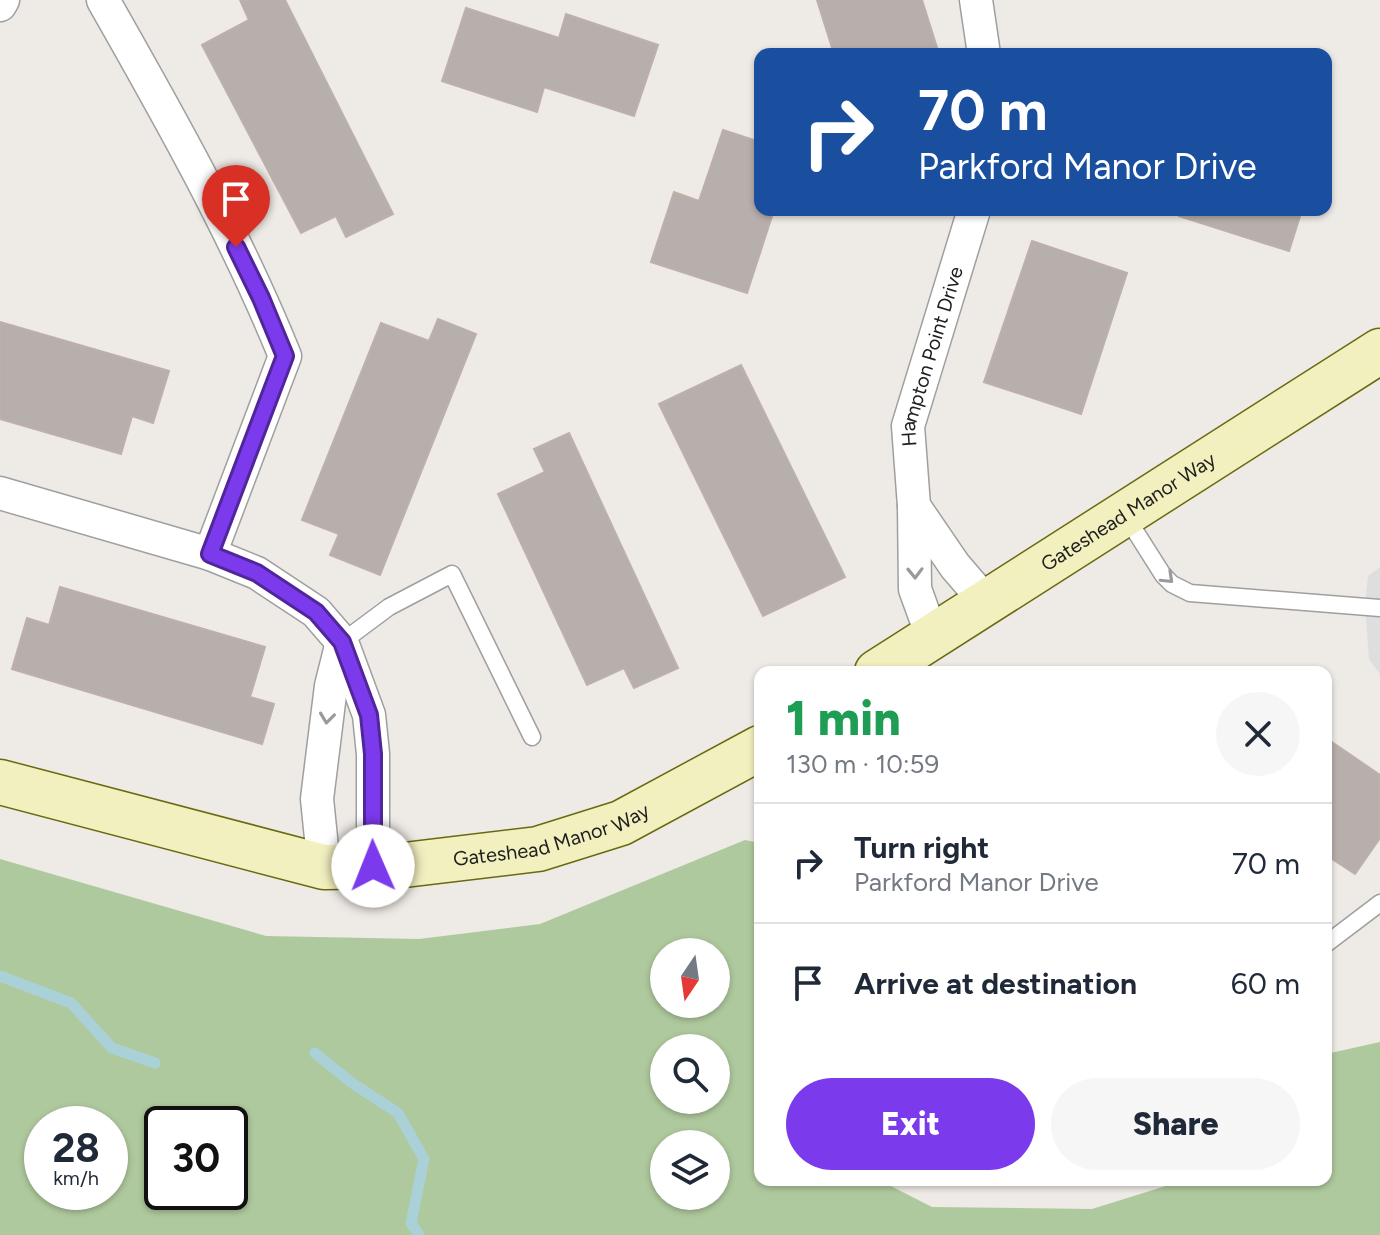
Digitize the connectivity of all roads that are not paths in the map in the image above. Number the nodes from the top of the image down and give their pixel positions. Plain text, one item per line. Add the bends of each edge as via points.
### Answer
1 (103, 0) edge
2 (976, 0) edge
3 (983, 48) edge
4 (972, 216) edge
5 (1380, 351) edge
6 (0, 493) edge
7 (914, 506) junction
8 (1124, 514) junction
9 (210, 554) junction
10 (986, 602) junction
11 (1380, 608) edge
12 (932, 636) junction
13 (342, 642) junction
14 (886, 666) edge
15 (532, 737) dead end
16 (754, 751) edge
17 (0, 782) edge
18 (373, 866) junction
19 (324, 867) junction
20 (1380, 903) edge
21 (1332, 939) edge

1 - 9 street via 171,120 285,356
2 - 3 street
4 - 7 street, Hampton Point Drive via 908,426
5 - 8 street, Gateshead Manor Way
6 - 9 street
7 - 10 street
7 -> 12 street, Hampton Point Drive via 915,589
8 - 10 street, Gateshead Manor Way
8 -> 11 lane via 1163,575 1190,593
9 - 13 street via 257,573 292,596 316,612
10 - 12 street, Gateshead Manor Way
12 - 14 street, Gateshead Manor Way
13 - 15 lane via 389,607 452,574
13 - 18 street via 369,715
13 -> 19 street via 317,799
16 - 18 street, Gateshead Manor Way via 621,823 538,849
17 - 19 street, Gateshead Manor Way
18 - 19 street, Gateshead Manor Way
20 - 21 lane

